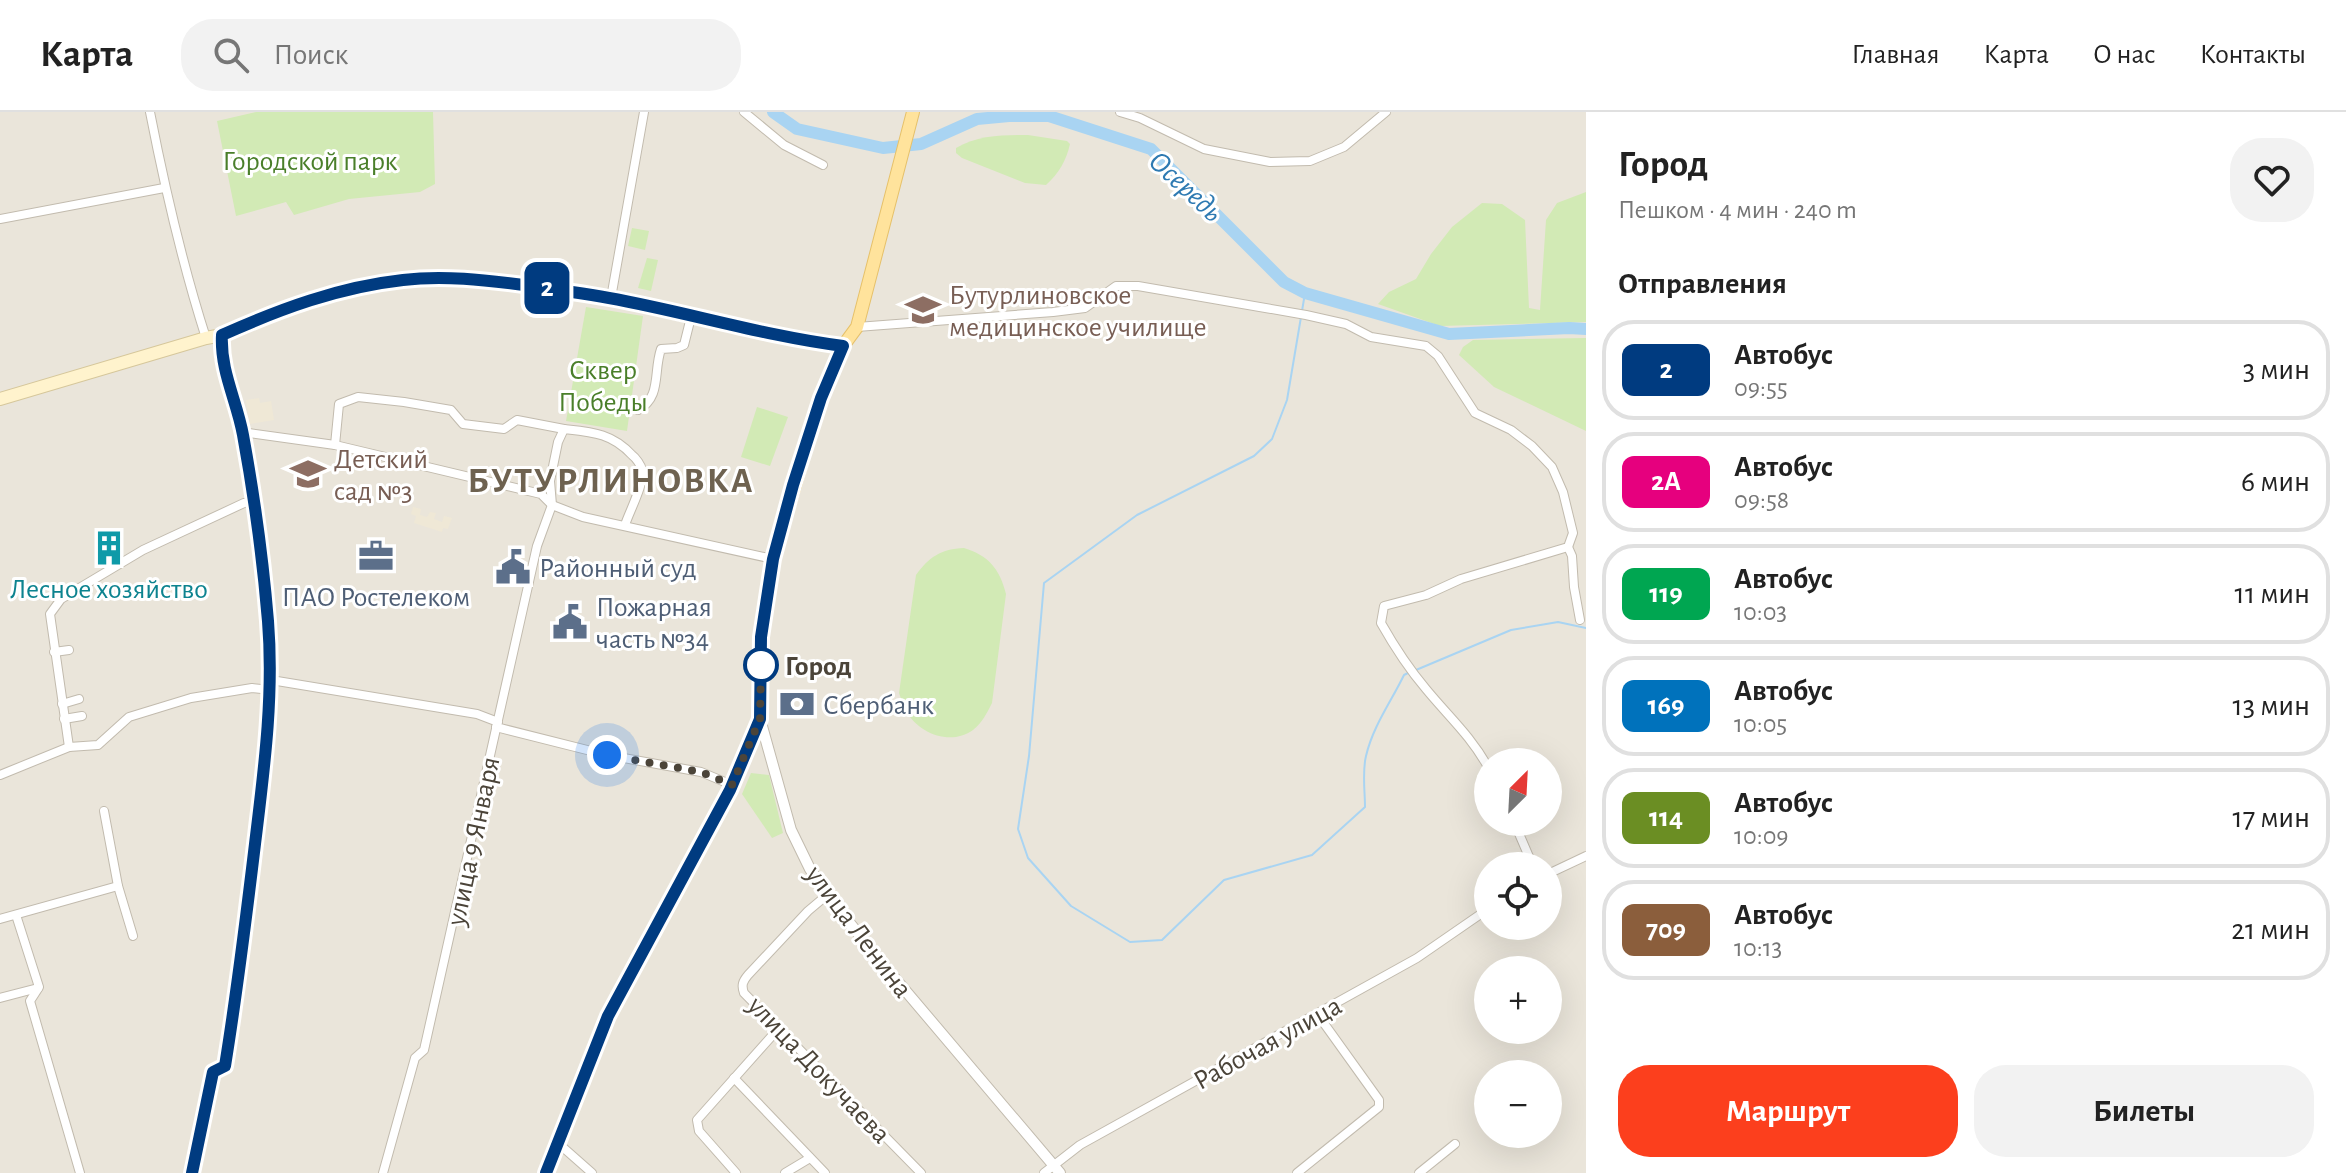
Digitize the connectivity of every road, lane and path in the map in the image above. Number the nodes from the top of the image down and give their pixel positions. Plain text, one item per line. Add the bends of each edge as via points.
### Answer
1 (150, 112) edge
2 (644, 112) edge
3 (744, 112) edge
4 (913, 112) edge
5 (1120, 112) edge
6 (1386, 112) edge
7 (823, 165) dead end
8 (164, 188) junction
9 (0, 219) edge
10 (611, 298) junction
11 (691, 317) junction
12 (857, 327) junction
13 (222, 335) junction
14 (206, 338) junction
15 (843, 346) junction
16 (0, 399) edge
17 (638, 410) dead end
18 (564, 429) junction
19 (242, 432) junction
20 (335, 445) junction
21 (253, 502) junction
22 (552, 505) junction
23 (625, 525) junction
24 (1568, 547) junction
25 (773, 559) junction
26 (1580, 620) dead end
27 (69, 650) dead end
28 (54, 652) junction
29 (271, 685) junction
30 (79, 699) dead end
31 (62, 704) junction
32 (82, 716) dead end
33 (64, 719) junction
34 (760, 719) junction
35 (497, 725) junction
36 (69, 747) junction
37 (1477, 748) edge
38 (0, 775) edge
39 (732, 785) junction
40 (104, 811) dead end
41 (1586, 856) edge
42 (1562, 867) edge
43 (118, 886) junction
44 (827, 895) junction
45 (16, 915) junction
46 (0, 919) edge
47 (1474, 919) edge
48 (133, 936) dead end
49 (39, 987) junction
50 (0, 998) edge
51 (1318, 1015) junction
52 (779, 1028) junction
53 (734, 1078) junction
54 (558, 1143) junction
55 (1455, 1144) dead end
56 (810, 1158) junction
57 (1057, 1168) edge
58 (80, 1173) edge
59 (192, 1173) edge
60 (383, 1173) edge
61 (546, 1173) edge
62 (592, 1173) edge
63 (736, 1173) edge
64 (785, 1173) edge
65 (825, 1173) edge
66 (921, 1173) edge
67 (1044, 1173) edge
68 (1297, 1173) edge
69 (1419, 1173) edge

1 - 8 street
2 - 10 street
3 - 7 street via 784,145
4 - 12 main road, улица Ленина
5 - 6 street via 1204,149 1270,162 1310,161 1344,147
8 - 9 street
8 - 14 street
10 - 11 main road
10 - 13 main road via 493,281 406,279 310,300
11 - 15 main road
11 - 17 street via 684,345 661,349 653,396
12 - 15 main road, улица Ленина
12 - 24 street via 1085,308 1116,286 1138,286 1306,315 1346,324 1371,337 1426,346 1475,413 1511,430 1552,467 1573,533
13 - 14 main road
13 - 19 main road via 221,356
14 - 16 main road
15 - 25 main road, улица Ленина via 821,398
18 - 20 street via 517,420 504,429 463,424 451,410 358,397 339,404
18 - 22 street via 550,481
18 - 23 street via 608,436 635,457 641,481
19 - 20 street
19 - 21 main road
20 - 22 street via 541,494
21 - 28 street via 143,550 61,599 50,614
21 - 29 main road
22 - 23 street
22 - 35 street, улица 9 Января via 537,546
23 - 25 street
24 - 26 street
24 - 37 street via 1384,606 1381,623 1393,644
25 - 34 main road, улица Ленина via 761,637
27 - 28 street
28 - 31 street
29 - 35 street via 477,714
29 - 36 street via 191,698 129,717 98,745
29 - 59 main road via 225,1066 213,1072
30 - 31 street
31 - 33 street
32 - 33 street
33 - 36 street
34 - 39 main road
34 - 44 street, улица Ленина via 791,830
35 - 39 street via 607,755 701,772
35 - 60 street, улица 9 Января via 424,1050 415,1058
36 - 38 street
39 - 54 main road via 608,1016
40 - 43 street
41 - 42 street
43 - 45 street
43 - 48 street
44 - 52 street, улица Докучаева via 742,985
44 - 57 street, улица Ленина
45 - 46 street
45 - 49 street
47 - 51 street, Рабочая улица
49 - 50 street
49 - 58 street via 30,1001
51 - 57 street, Рабочая улица via 1080,1145
51 - 68 street via 1379,1107
52 - 53 street
52 - 66 street, улица Докучаева
53 - 56 street
53 - 63 street via 696,1123
54 - 61 main road
54 - 62 street
55 - 69 street
56 - 64 street
56 - 65 street
57 - 67 street, Рабочая улица

